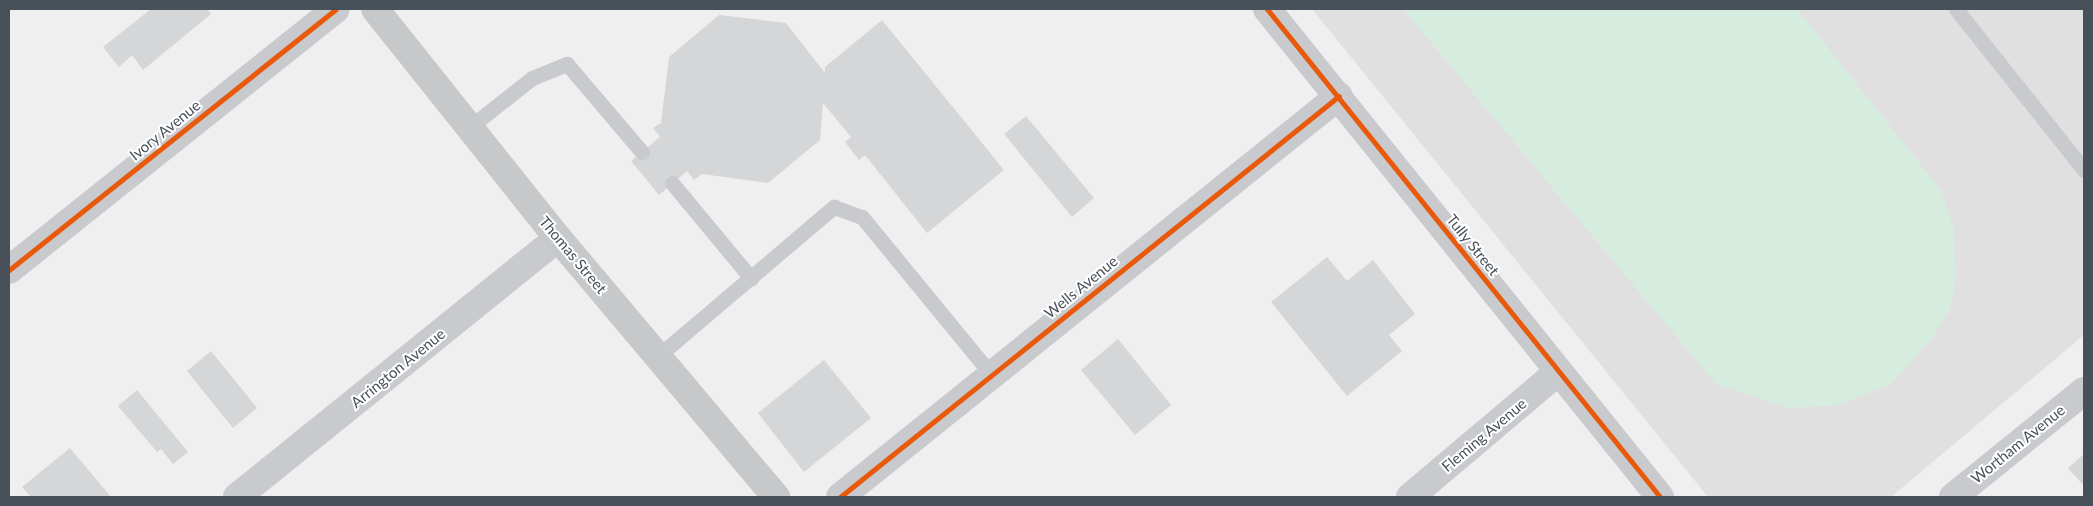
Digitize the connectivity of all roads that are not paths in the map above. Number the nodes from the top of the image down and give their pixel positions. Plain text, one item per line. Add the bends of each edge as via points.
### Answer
1 (336, 9) edge
2 (375, 9) edge
3 (1267, 9) edge
4 (1956, 9) edge
5 (1339, 96) junction
6 (470, 128) junction
7 (642, 152) dead end
8 (2084, 170) edge
9 (672, 183) dead end
10 (558, 238) junction
11 (9, 270) edge
12 (750, 278) junction
13 (658, 356) junction
14 (1558, 372) junction
15 (992, 375) junction
16 (2084, 391) edge
17 (238, 497) edge
18 (776, 497) edge
19 (840, 497) edge
20 (1410, 497) edge
21 (1660, 497) edge
22 (1952, 497) edge

1 - 11 street, Ivory Avenue
2 - 6 main road, Thomas Street
3 - 5 street, Tully Street
4 - 8 lane
5 - 14 street, Tully Street
5 - 15 street, Wells Avenue
6 - 7 lane via 532,78 567,64
6 - 10 main road, Thomas Street
9 - 12 lane
10 - 13 main road, Thomas Street
10 - 17 street, Arrington Avenue
12 - 13 lane
12 - 15 lane via 834,207 849,209 862,217
13 - 18 main road, Thomas Street
14 - 20 street, Fleming Avenue
14 - 21 street, Tully Street
15 - 19 street, Wells Avenue
16 - 22 street, Wortham Avenue

